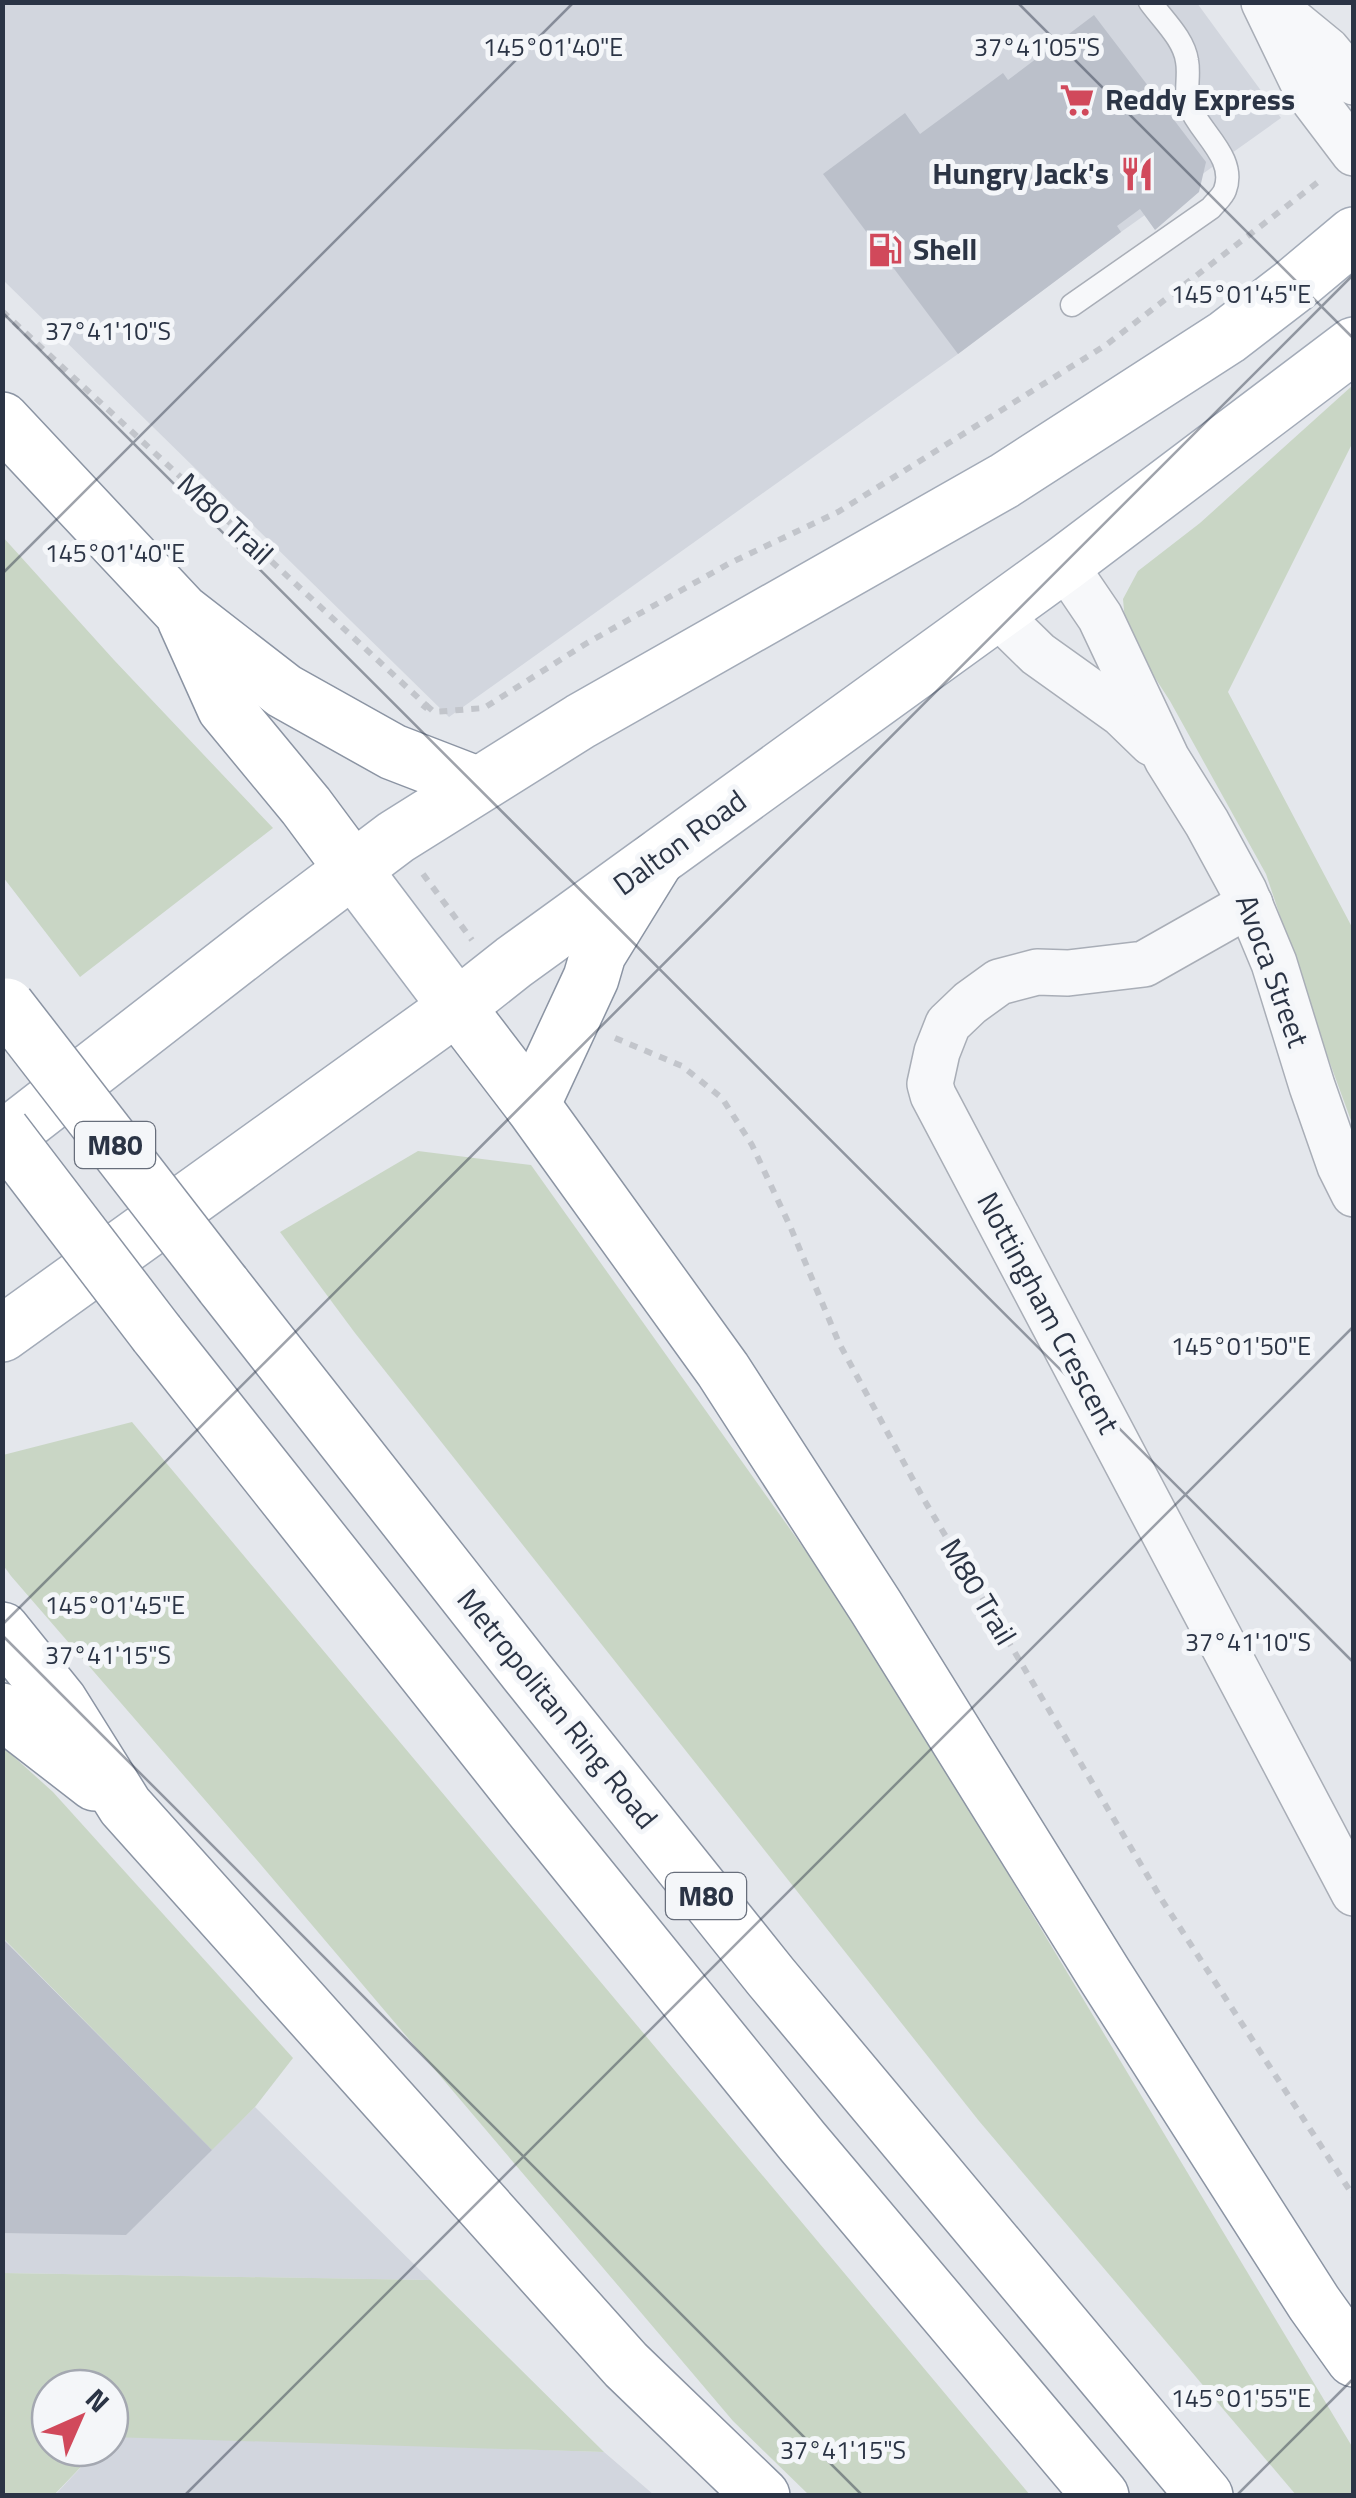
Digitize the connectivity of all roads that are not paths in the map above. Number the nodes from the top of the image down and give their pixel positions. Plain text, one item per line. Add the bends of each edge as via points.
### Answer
1 (1150, 2) edge
2 (1266, 2) edge
3 (1354, 82) edge
4 (1341, 163) edge
5 (1354, 235) edge
6 (1072, 305) dead end
7 (1354, 345) edge
8 (2, 420) edge
9 (1064, 564) junction
10 (182, 612) junction
11 (996, 613) junction
12 (1168, 759) junction
13 (476, 784) junction
14 (656, 860) junction
15 (352, 868) junction
16 (1250, 904) junction
17 (5, 1003) edge
18 (457, 1007) junction
19 (532, 1105) junction
20 (2, 1131) edge
21 (2, 1140) edge
22 (1354, 1194) edge
23 (2, 1334) edge
24 (2, 1630) edge
25 (2, 1711) edge
26 (125, 1806) junction
27 (1354, 1893) edge
28 (1354, 2360) edge
29 (762, 2496) edge
30 (1100, 2496) edge
31 (1205, 2496) edge

1 - 6 lane via 1188,60 1188,103 1221,154 1225,190 1211,208
2 - 3 street
2 - 4 street
5 - 13 main road via 1227,336 1004,481
7 - 9 main road, Dalton Road
8 - 10 main road
9 - 11 main road, Dalton Road
9 - 12 street, Avoca Street via 1100,617
10 - 13 main road via 284,691 393,752
10 - 15 main road via 225,708
11 - 12 street, Avoca Street
11 - 14 main road, Dalton Road
12 - 16 street, Avoca Street
13 - 15 main road
14 - 18 main road, Dalton Road
14 - 19 main road via 598,954
15 - 18 main road
15 - 21 main road
16 - 22 street, Avoca Street
16 - 27 street, Nottingham Crescent via 1144,964 1037,972 999,982 948,1024 930,1084
17 - 31 main road, Metropolitan Ring Road / M80, bridge via 771,1977
18 - 19 main road
18 - 23 main road, Dalton Road
19 - 28 main road via 723,1370
20 - 30 main road, M80, bridge via 534,1810
24 - 26 main road via 60,1702
25 - 26 main road
26 - 29 main road via 626,2365

